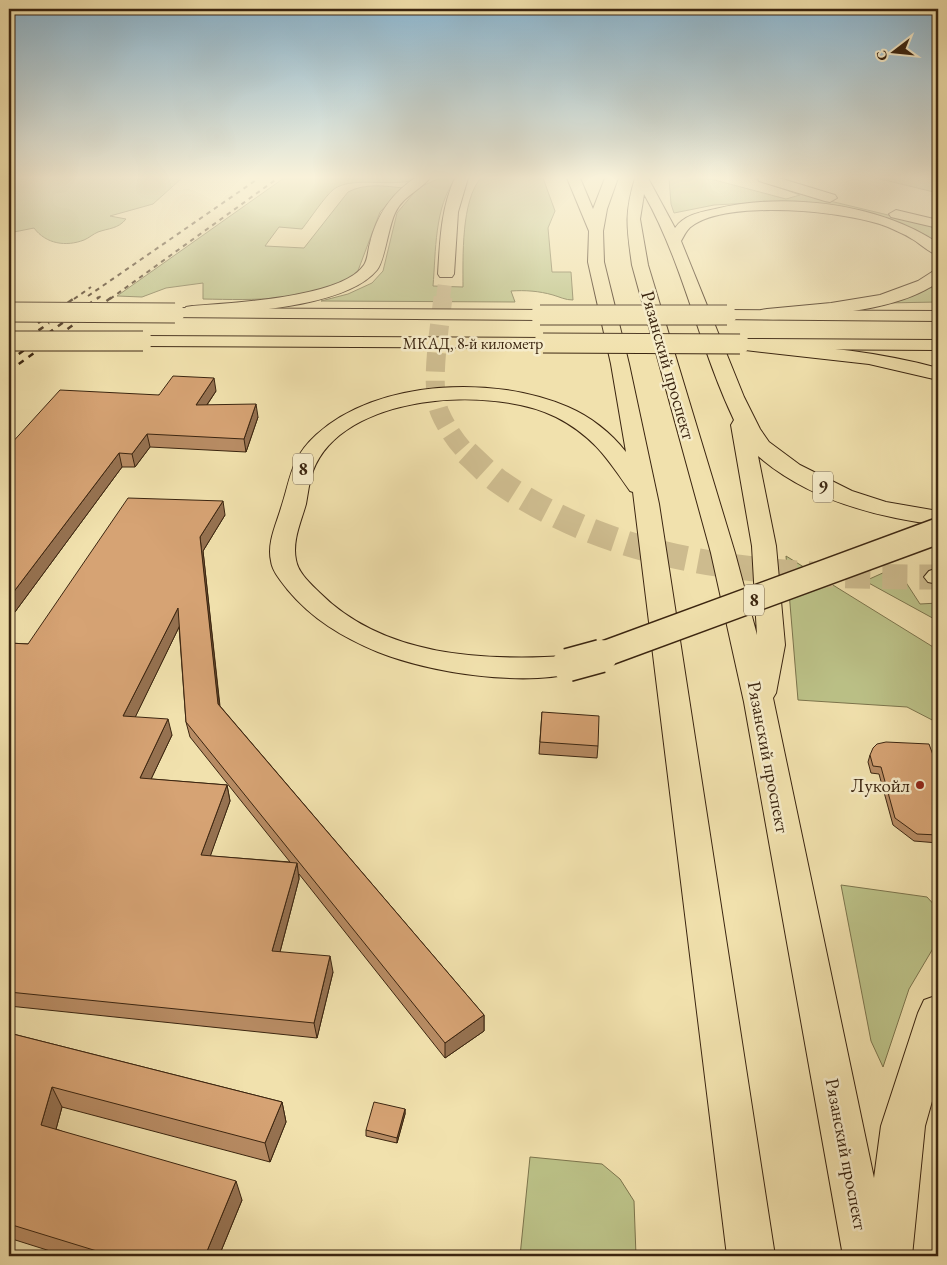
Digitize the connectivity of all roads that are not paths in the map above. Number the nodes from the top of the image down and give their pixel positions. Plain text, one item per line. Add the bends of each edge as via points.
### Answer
1 (380, 237) edge
2 (450, 237) edge
3 (596, 237) edge
4 (636, 237) edge
5 (671, 237) edge
6 (676, 237) edge
7 (919, 237) edge
8 (673, 242) junction
9 (938, 250) edge
10 (446, 274) tunnel mouth
11 (938, 275) edge
12 (9, 312) edge
13 (175, 313) junction
14 (727, 316) junction
15 (938, 316) edge
16 (9, 340) edge
17 (740, 344) junction
18 (938, 345) edge
19 (938, 374) edge
20 (738, 408) junction
21 (647, 504) junction
22 (938, 518) edge
23 (938, 531) edge
24 (759, 702) junction
25 (938, 1013) edge
26 (751, 1256) edge
27 (867, 1256) edge
28 (888, 1256) edge

1 - 13 main road via 371,267 348,285 298,299
2 - 10 main road
3 - 21 main road via 596,262
4 - 24 main road, Рязанский проспект via 640,265 717,533
5 - 8 main road
6 - 8 main road
7 - 9 main road
8 - 20 main road
11 - 14 main road via 926,285 884,299 779,313
12 - 13 main road, МКАД, 8-й километр, bridge
13 - 14 main road, МКАД, 8-й километр, bridge
14 - 15 main road, МКАД, 8-й километр
16 - 17 main road, МКАД, 8-й километр, bridge
17 - 18 main road, МКАД, 8-й километр
17 - 19 main road via 918,367
20 - 22 main road, 9 via 761,447 811,482 871,505 903,514
20 - 24 main road via 764,546 769,614 771,645
21 - 23 main road, 8, bridge via 627,466 586,424 550,407 508,396 438,394 387,405 337,427 324,438 305,464 283,540 283,560 294,581 331,618 396,649 479,667 524,669 568,666 609,654
21 - 26 main road
24 - 27 main road, Рязанский проспект
25 - 28 main road via 903,1126

